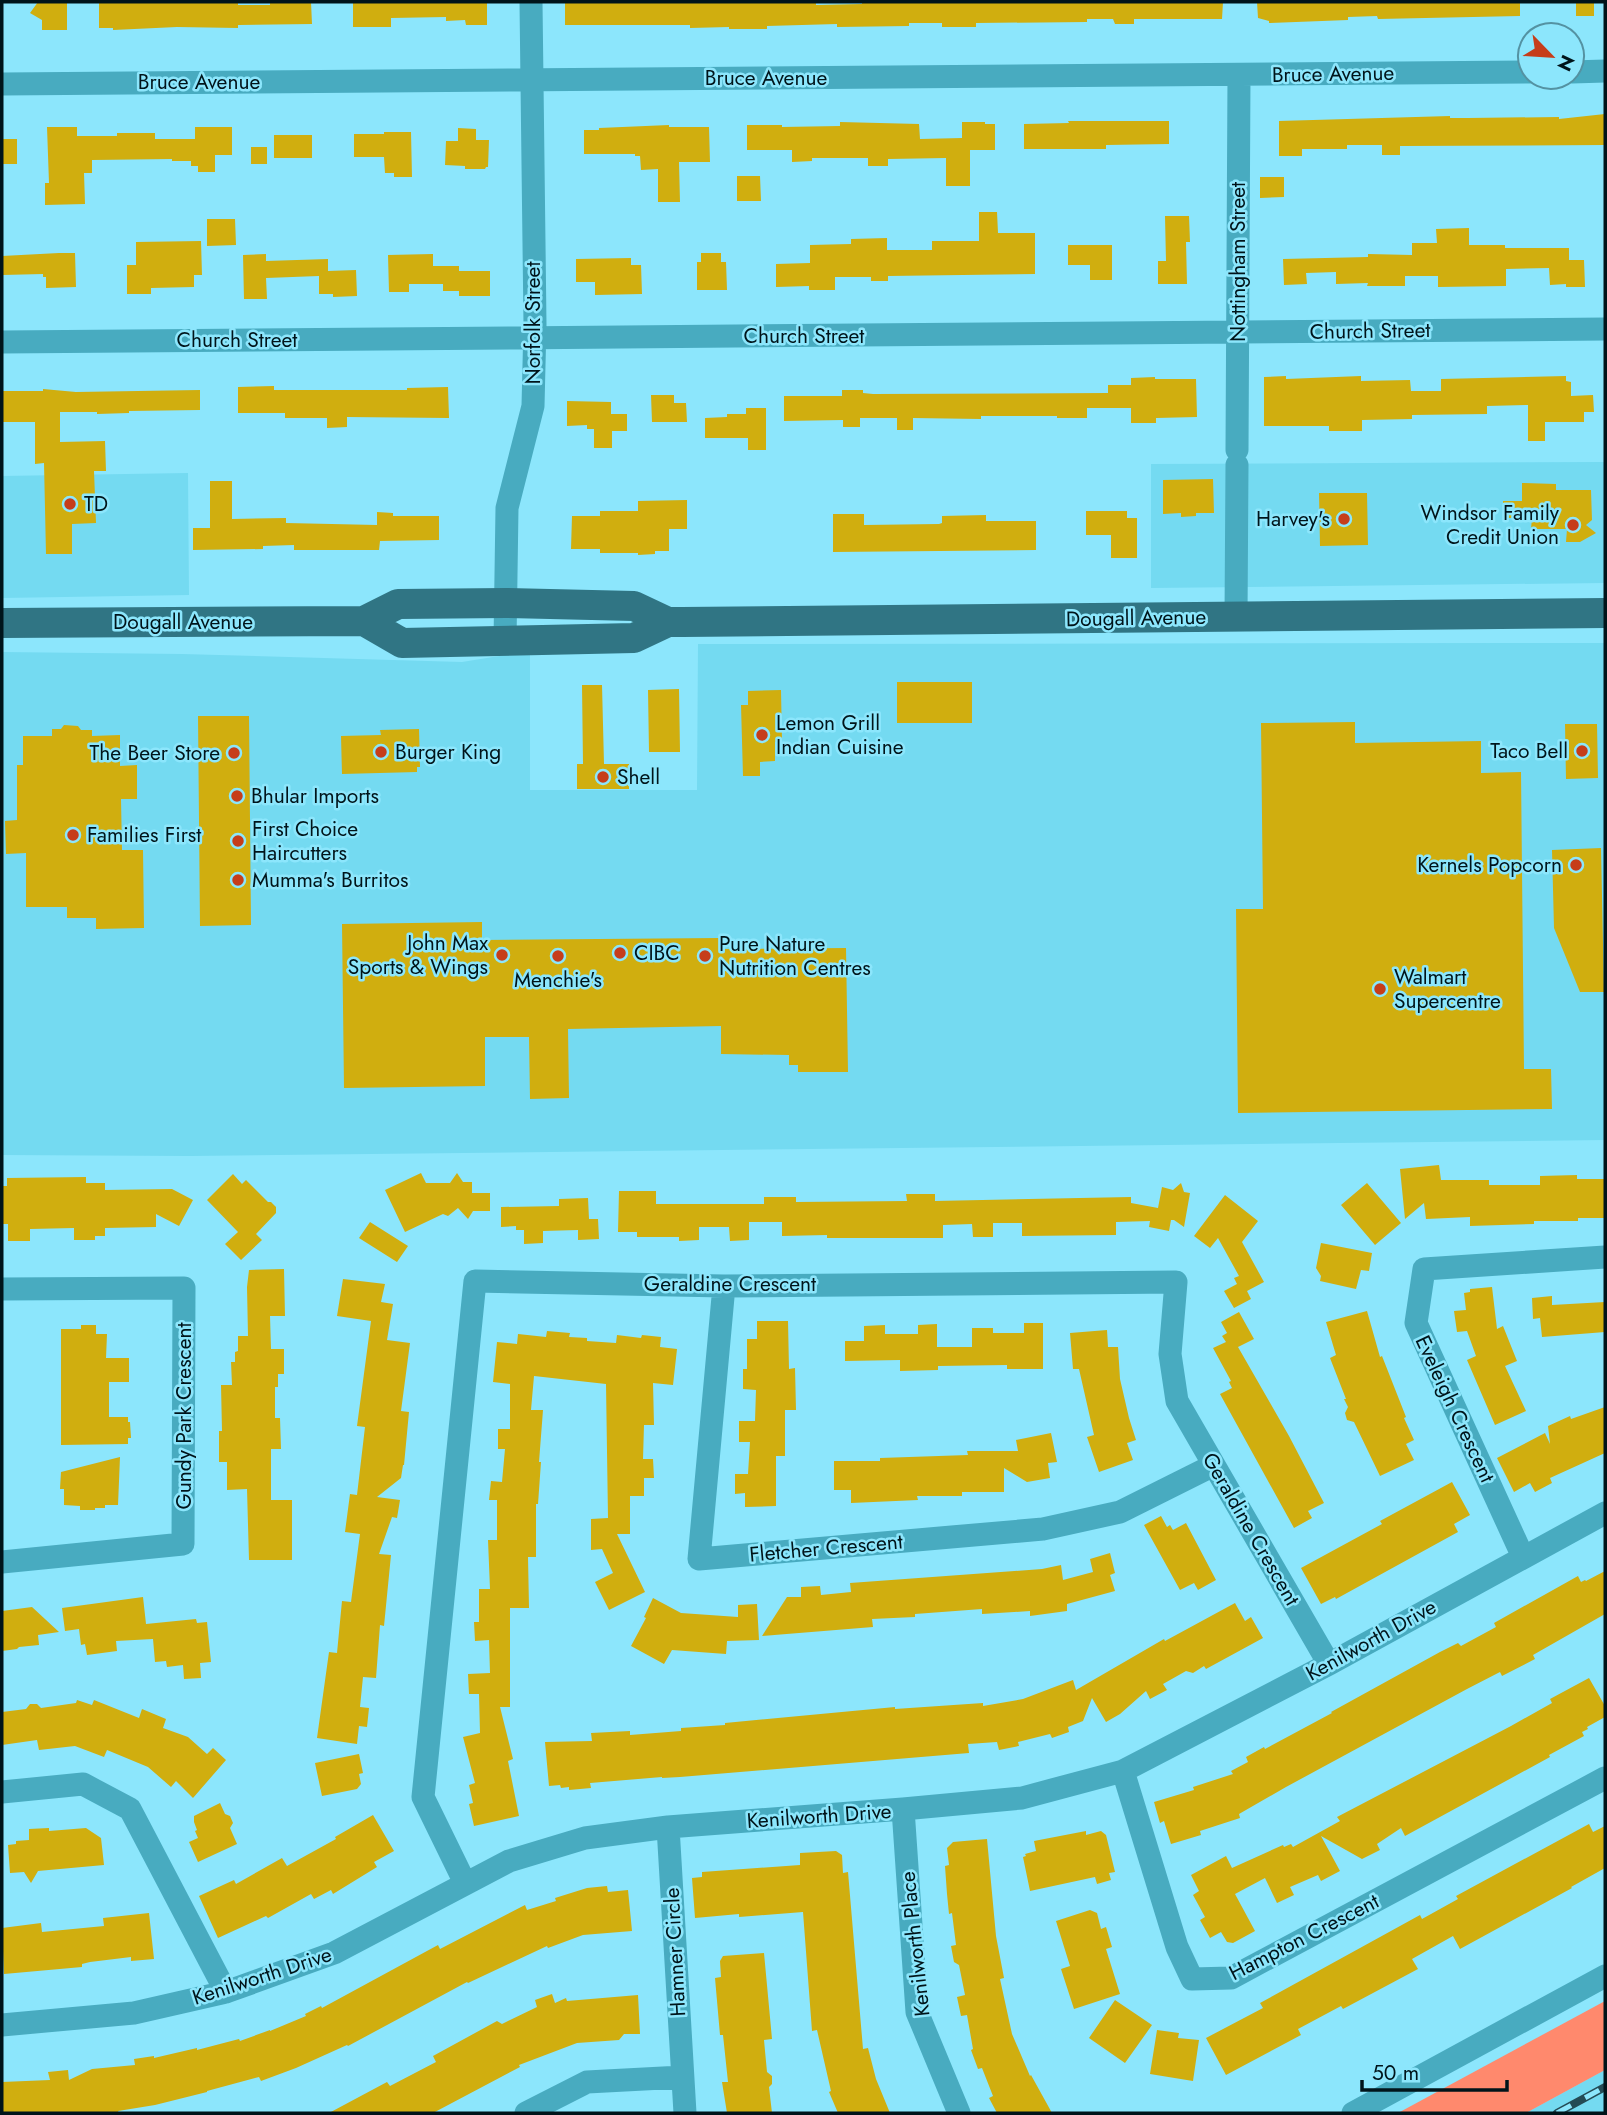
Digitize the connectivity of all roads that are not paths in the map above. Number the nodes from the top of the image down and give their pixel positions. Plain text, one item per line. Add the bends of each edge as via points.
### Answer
1 (531, 2) edge
2 (1605, 71) edge
3 (1516, 72) edge
4 (1586, 72) edge
5 (1239, 75) junction
6 (532, 80) junction
7 (2, 84) edge
8 (1605, 329) edge
9 (1238, 332) junction
10 (535, 338) junction
11 (2, 342) edge
12 (506, 603) junction
13 (1605, 614) edge
14 (1236, 617) junction
15 (364, 621) junction
16 (668, 622) junction
17 (2, 623) edge
18 (505, 641) junction
19 (1605, 1257) edge
20 (724, 1286) junction
21 (2, 1289) edge
22 (1214, 1465) junction
23 (1605, 1513) edge
24 (1523, 1557) junction
25 (2, 1562) edge
26 (1329, 1664) junction
27 (1123, 1771) junction
28 (1605, 1778) edge
29 (2, 1792) edge
30 (903, 1809) junction
31 (667, 1827) junction
32 (465, 1883) junction
33 (1605, 1976) edge
34 (226, 1992) junction
35 (2, 2025) edge
36 (682, 2077) junction
37 (526, 2113) edge
38 (685, 2113) edge
39 (959, 2113) edge
40 (1353, 2113) edge

1 - 6 street, Norfolk Street
2 - 4 street
3 - 5 street, Bruce Avenue
5 - 6 street, Bruce Avenue
5 - 9 street, Nottingham Street
6 - 7 street, Bruce Avenue
6 - 10 street, Norfolk Street
8 - 9 street, Church Street
9 - 10 street, Church Street
9 - 14 street, Nottingham Street
10 - 11 street, Church Street
10 - 12 street, Norfolk Street via 533,406 506,508
12 - 15 main road, Dougall Avenue via 398,604
12 - 16 main road, Dougall Avenue via 634,606
12 - 18 street, Norfolk Street
13 - 14 main road, Dougall Avenue
14 - 16 main road, Dougall Avenue
15 - 17 main road, Dougall Avenue
15 - 18 main road, Dougall Avenue via 402,643
16 - 18 main road, Dougall Avenue via 634,638
19 - 24 street, Eveleigh Crescent via 1424,1269 1416,1323
20 - 22 street, Geraldine Crescent via 1176,1282 1170,1354 1177,1401
20 - 22 street, Fletcher Crescent via 699,1559 1043,1529 1120,1512
20 - 32 street, Geraldine Crescent via 475,1281 423,1797
21 - 25 street, Gundy Park Crescent via 184,1288 183,1544
22 - 26 street, Geraldine Crescent
23 - 24 street, Kenilworth Drive
24 - 26 street, Kenilworth Drive
26 - 27 street, Kenilworth Drive
27 - 28 street, Hampton Crescent via 1177,1947 1192,1979 1231,1978
27 - 30 street, Kenilworth Drive via 1022,1798
29 - 34 street via 83,1784 130,1810
30 - 31 street, Kenilworth Drive
30 - 39 street, Kenilworth Place via 917,2012
31 - 32 street, Kenilworth Drive via 585,1838 509,1861
31 - 36 street, Hamner Circle
32 - 34 street, Kenilworth Drive via 334,1954
33 - 40 street
34 - 35 street, Kenilworth Drive via 134,2013
36 - 37 street via 587,2082
36 - 38 street, Hamner Circle

